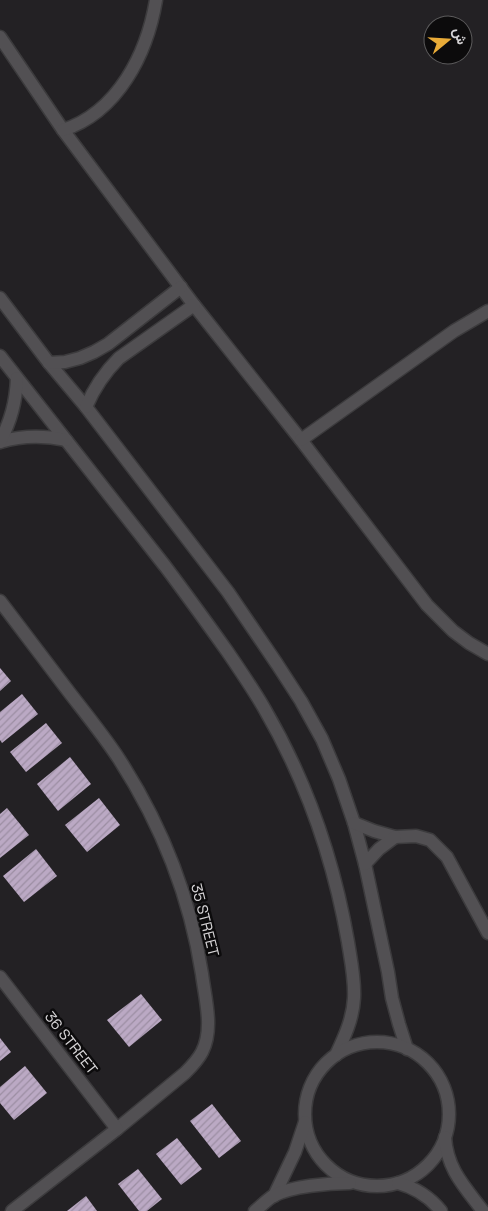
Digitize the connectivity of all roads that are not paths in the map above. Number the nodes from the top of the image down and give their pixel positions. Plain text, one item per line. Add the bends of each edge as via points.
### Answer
1 (156, 0) edge
2 (0, 37) edge
3 (63, 130) junction
4 (181, 287) junction
5 (0, 298) edge
6 (194, 305) junction
7 (488, 312) edge
8 (0, 356) edge
9 (49, 363) junction
10 (17, 378) junction
11 (86, 407) junction
12 (66, 440) junction
13 (301, 440) junction
14 (0, 442) edge
15 (0, 601) edge
16 (488, 654) edge
17 (354, 823) junction
18 (394, 837) junction
19 (366, 864) junction
20 (488, 933) edge
21 (0, 977) edge
22 (407, 1049) junction
23 (336, 1056) junction
24 (305, 1120) junction
25 (117, 1130) junction
26 (445, 1136) junction
27 (356, 1183) junction
28 (398, 1183) junction
29 (274, 1196) junction
30 (12, 1211) edge
31 (255, 1211) edge
32 (441, 1211) edge
33 (483, 1211) edge

1 - 3 street via 145,44 126,80 94,114
2 - 3 street
3 - 4 street
4 - 6 street
4 - 9 street via 108,344 80,358
5 - 9 street
6 - 11 street via 119,358 99,380
6 - 13 street
7 - 13 street via 454,332
8 - 10 street
9 - 11 street
10 - 12 street
10 - 14 street via 13,411
11 - 17 street via 208,566 277,664 322,739
12 - 14 street via 40,436
12 - 23 street via 165,566 241,672 264,708 302,786 342,908 354,980 351,1019
13 - 16 street via 427,605 453,631
15 - 25 street, 35 STREET via 103,735 135,785 173,866 198,951 207,1009 202,1051 185,1073
17 - 18 street
17 - 19 street
18 - 19 street
18 - 20 street via 416,836 430,840 438,847 447,857
19 - 22 street via 392,998
21 - 25 street, 36 STREET
22 - 23 street via 371,1043 352,1047
22 - 26 street via 430,1067 445,1092 448,1122
23 - 24 street via 324,1065 312,1084
24 - 27 street via 321,1159 331,1170
24 - 29 street via 295,1152
25 - 30 street, 35 STREET
26 - 28 street via 432,1161
26 - 33 street via 454,1172
27 - 28 street via 370,1186
27 - 29 street via 306,1186
28 - 32 street via 418,1190
29 - 31 street

